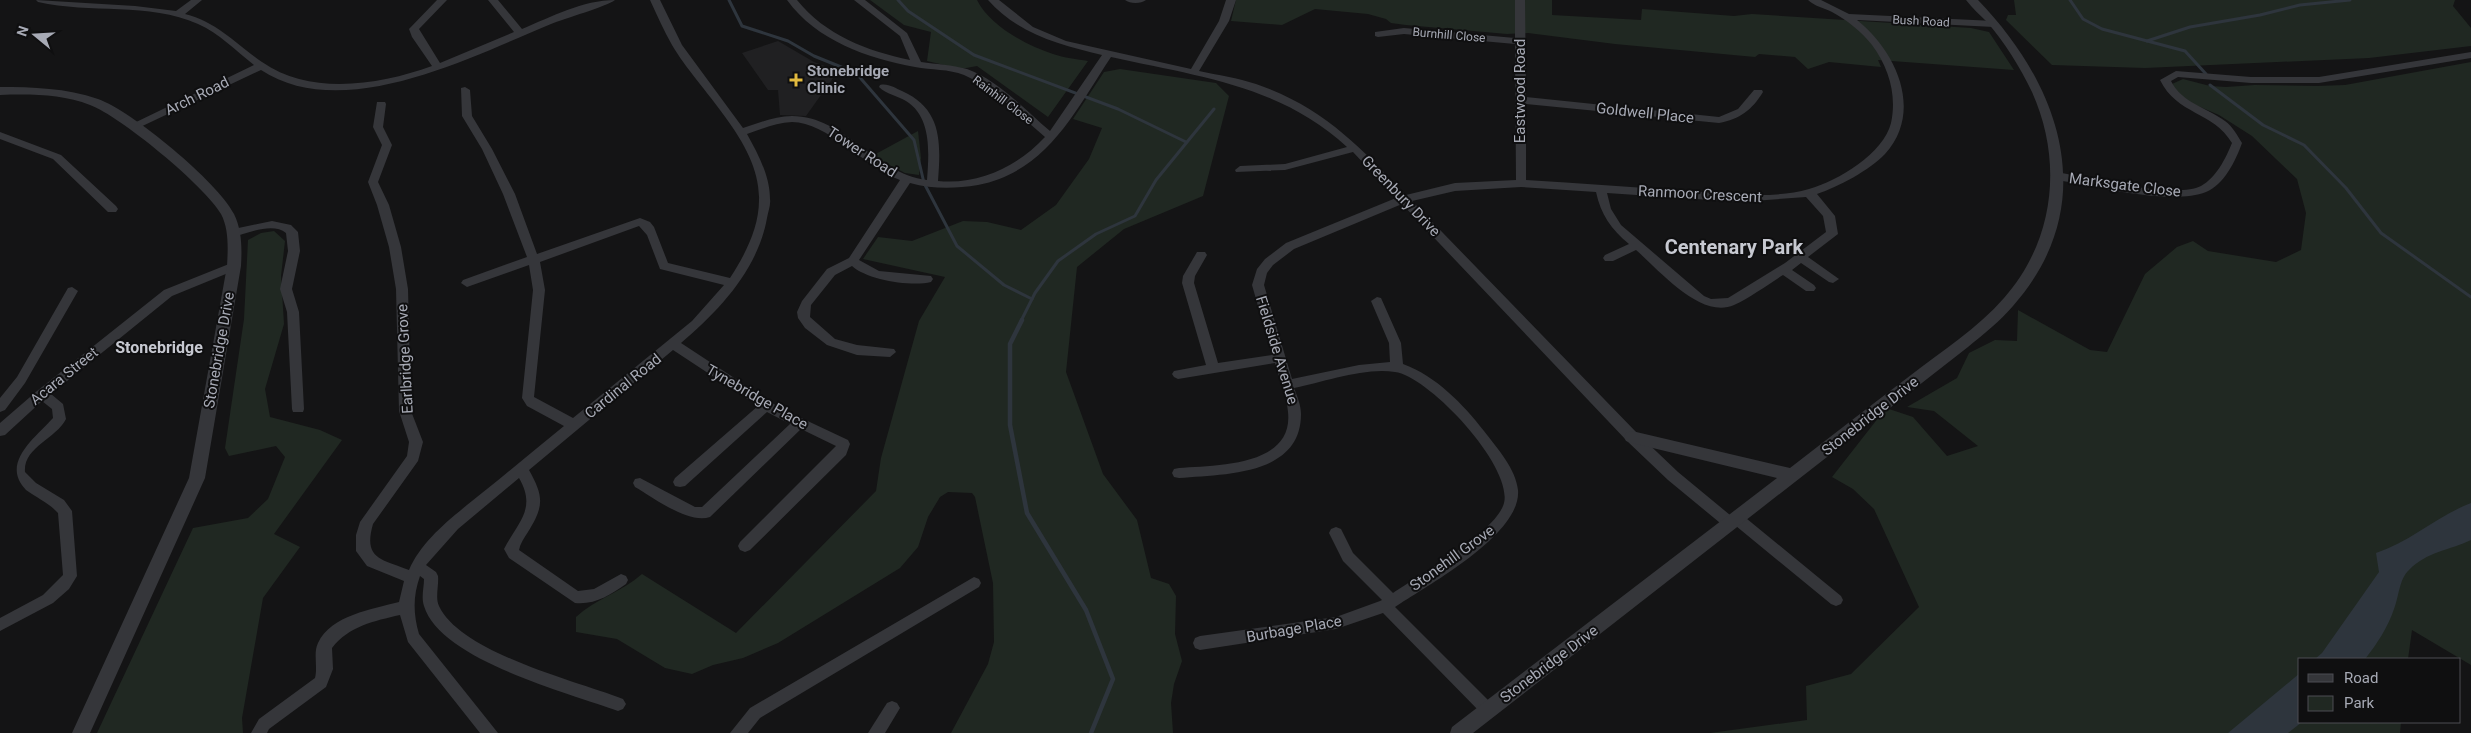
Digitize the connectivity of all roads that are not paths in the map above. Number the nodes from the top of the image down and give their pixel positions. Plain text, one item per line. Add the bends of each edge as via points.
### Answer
1 (41, 0) edge
2 (197, 0) edge
3 (442, 0) edge
4 (493, 0) edge
5 (610, 0) edge
6 (655, 0) edge
7 (792, 0) edge
8 (859, 0) edge
9 (993, 0) edge
10 (1130, 0) edge
11 (1141, 0) edge
12 (1232, 0) edge
13 (1520, 0) edge
14 (1813, 0) edge
15 (1972, 0) edge
16 (62, 2) edge
17 (179, 14) junction
18 (1847, 17) junction
19 (1994, 24) junction
20 (520, 33) junction
21 (1378, 34) dead end
22 (1520, 41) junction
23 (1106, 54) junction
24 (2471, 55) edge
25 (917, 64) junction
26 (260, 66) junction
27 (437, 66) junction
28 (1194, 72) junction
29 (884, 88) dead end
30 (465, 90) dead end
31 (0, 91) edge
32 (1758, 92) dead end
33 (1521, 100) junction
34 (381, 104) dead end
35 (134, 127) junction
36 (741, 133) junction
37 (0, 134) edge
38 (1051, 137) junction
39 (1355, 148) junction
40 (1240, 170) dead end
41 (2057, 176) junction
42 (906, 180) junction
43 (1521, 182) junction
44 (932, 184) junction
45 (1601, 189) junction
46 (1809, 193) junction
47 (1404, 199) junction
48 (112, 209) dead end
49 (233, 233) junction
50 (1636, 244) junction
51 (1201, 255) dead end
52 (1609, 258) dead end
53 (1801, 258) junction
54 (534, 260) junction
55 (853, 261) junction
56 (234, 266) junction
57 (1784, 269) junction
58 (927, 278) dead end
59 (1832, 279) dead end
60 (467, 283) dead end
61 (733, 283) junction
62 (1810, 288) dead end
63 (72, 291) dead end
64 (1378, 301) dead end
65 (674, 344) junction
66 (890, 352) dead end
67 (1280, 358) junction
68 (1397, 367) junction
69 (1213, 368) junction
70 (1178, 374) dead end
71 (1288, 384) junction
72 (42, 394) junction
73 (766, 406) junction
74 (0, 408) edge
75 (298, 409) dead end
76 (799, 423) junction
77 (574, 426) junction
78 (0, 431) edge
79 (1632, 436) junction
80 (521, 469) junction
81 (1180, 473) dead end
82 (1794, 475) junction
83 (680, 482) dead end
84 (640, 483) dead end
85 (1733, 520) junction
86 (1336, 533) dead end
87 (745, 546) dead end
88 (414, 572) junction
89 (621, 580) dead end
90 (974, 583) dead end
91 (1836, 600) dead end
92 (1388, 604) junction
93 (405, 607) junction
94 (0, 625) edge
95 (1200, 643) dead end
96 (618, 704) dead end
97 (892, 708) dead end
98 (1488, 710) junction
99 (743, 732) edge
100 (81, 733) edge
101 (259, 733) edge
102 (490, 733) edge
103 (876, 733) edge
104 (1459, 733) edge

1 - 16 street
2 - 17 street
3 - 27 street via 414,28 417,38
4 - 20 street
5 - 20 street
6 - 36 street, Cardinal Road via 677,45
7 - 25 street, Rainhill Close via 808,18 838,37 874,53
8 - 25 street via 904,35
9 - 23 street, Greenbury Drive via 1030,29 1063,43
10 - 11 street
12 - 28 street via 1224,21
13 - 22 street, Eastwood Road
14 - 18 street, Ranmoor Crescent
15 - 19 street, Stonebridge Drive
16 - 17 street
17 - 26 street via 212,27
18 - 19 street, Bush Road
18 - 46 street, Ranmoor Crescent via 1869,36 1887,59 1900,100 1899,116 1884,148 1869,162
19 - 41 street, Stonebridge Drive via 2034,83 2045,108 2054,140
20 - 27 street
21 - 22 street, Burnhill Close via 1404,32
22 - 33 street, Eastwood Road
23 - 28 street, Greenbury Drive
23 - 38 street, Tower Road
24 - 41 street, Marksgate Close via 2319,80 2168,76 2165,80 2171,93 2229,128 2237,143 2210,185 2196,192 2157,191
25 - 38 street, Rainhill Close via 974,76
26 - 27 street via 308,84 347,86 385,82
26 - 35 street, Arch Road
28 - 39 street, Greenbury Drive via 1276,95 1324,121
29 - 44 street via 908,99 924,111 928,119 934,156
30 - 54 street via 467,116 488,149 509,194
31 - 35 street, Stonebridge Drive via 44,92 87,100 108,108
32 - 33 street, Goldwell Place via 1739,115 1718,120
33 - 43 street, Eastwood Road
34 - 88 street, Earlbridge Grove via 378,127 387,145 373,182 383,205 398,265 402,290 405,411 416,442 413,457 367,522 363,551 372,562
35 - 49 street, Stonebridge Drive via 216,197 228,215
36 - 42 street, Tower Road via 783,120 806,120 824,128 884,170
36 - 61 street, Cardinal Road via 755,158 765,200 754,244
37 - 48 street via 57,157
38 - 44 street, Tower Road via 1028,159 998,176 965,183
39 - 40 street via 1285,167
39 - 47 street, Greenbury Drive
41 - 82 street, Stonebridge Drive via 2056,202 2039,255 2019,289 1964,343
42 - 44 street, Tower Road
42 - 55 street
43 - 45 street, Ranmoor Crescent
43 - 47 street, Ranmoor Crescent via 1455,187
45 - 46 street, Ranmoor Crescent via 1740,198
45 - 50 street via 1609,218
46 - 53 street via 1834,225 1832,234
47 - 67 street, Fieldside Avenue via 1290,246 1261,272 1258,285
47 - 79 street, Greenbury Drive
49 - 56 street, Stonebridge Drive
49 - 75 street via 284,226 295,239 286,289 293,312
50 - 52 street
50 - 57 street via 1700,298 1710,302 1730,302
51 - 69 street via 1188,283
53 - 57 street
53 - 59 street
54 - 60 street
54 - 61 street via 640,222 649,228 664,266
54 - 77 street via 539,290 528,398
55 - 58 street via 874,275
55 - 66 street via 826,276 806,304 804,318 831,342 857,350
56 - 72 street, Acara Street via 168,294
56 - 100 street, Stonebridge Drive via 197,478
57 - 62 street
61 - 65 street, Cardinal Road
63 - 74 street via 21,380
64 - 68 street via 1395,343
65 - 73 street, Tynebridge Place
65 - 77 street, Cardinal Road
67 - 69 street
67 - 71 street, Fieldside Avenue
68 - 71 street, Stonehill Grove
68 - 92 street, Stonehill Grove via 1423,377 1462,414 1500,464 1509,482 1511,497 1509,508 1492,532
69 - 70 street
71 - 81 street, Fieldside Avenue via 1296,427 1282,450 1262,462
72 - 78 street, Acara Street
72 - 94 street via 58,407 60,418 25,452 16,470 28,486 61,504 65,510 70,576 49,599
73 - 76 street, Tynebridge Place
73 - 83 street
76 - 84 street via 700,515
76 - 87 street, Tynebridge Place via 843,444 841,450
77 - 80 street, Cardinal Road
79 - 82 street
79 - 85 street, Greenbury Drive via 1673,476
80 - 88 street, Cardinal Road via 436,540
80 - 89 street via 535,495 535,507 511,549 514,554 575,597 599,595
82 - 85 street, Stonebridge Drive
85 - 91 street, Greenbury Drive
85 - 98 street, Stonebridge Drive
86 - 92 street via 1344,552
88 - 93 street, Cardinal Road
88 - 96 street via 430,576 432,608 440,620 475,650
90 - 99 street via 755,713
92 - 95 street, Burbage Place via 1336,623
92 - 98 street
93 - 101 street via 348,624 338,631 324,646 325,669 321,682 264,724
93 - 102 street, Cardinal Road via 406,622 413,637
97 - 103 street
98 - 104 street, Stonebridge Drive

